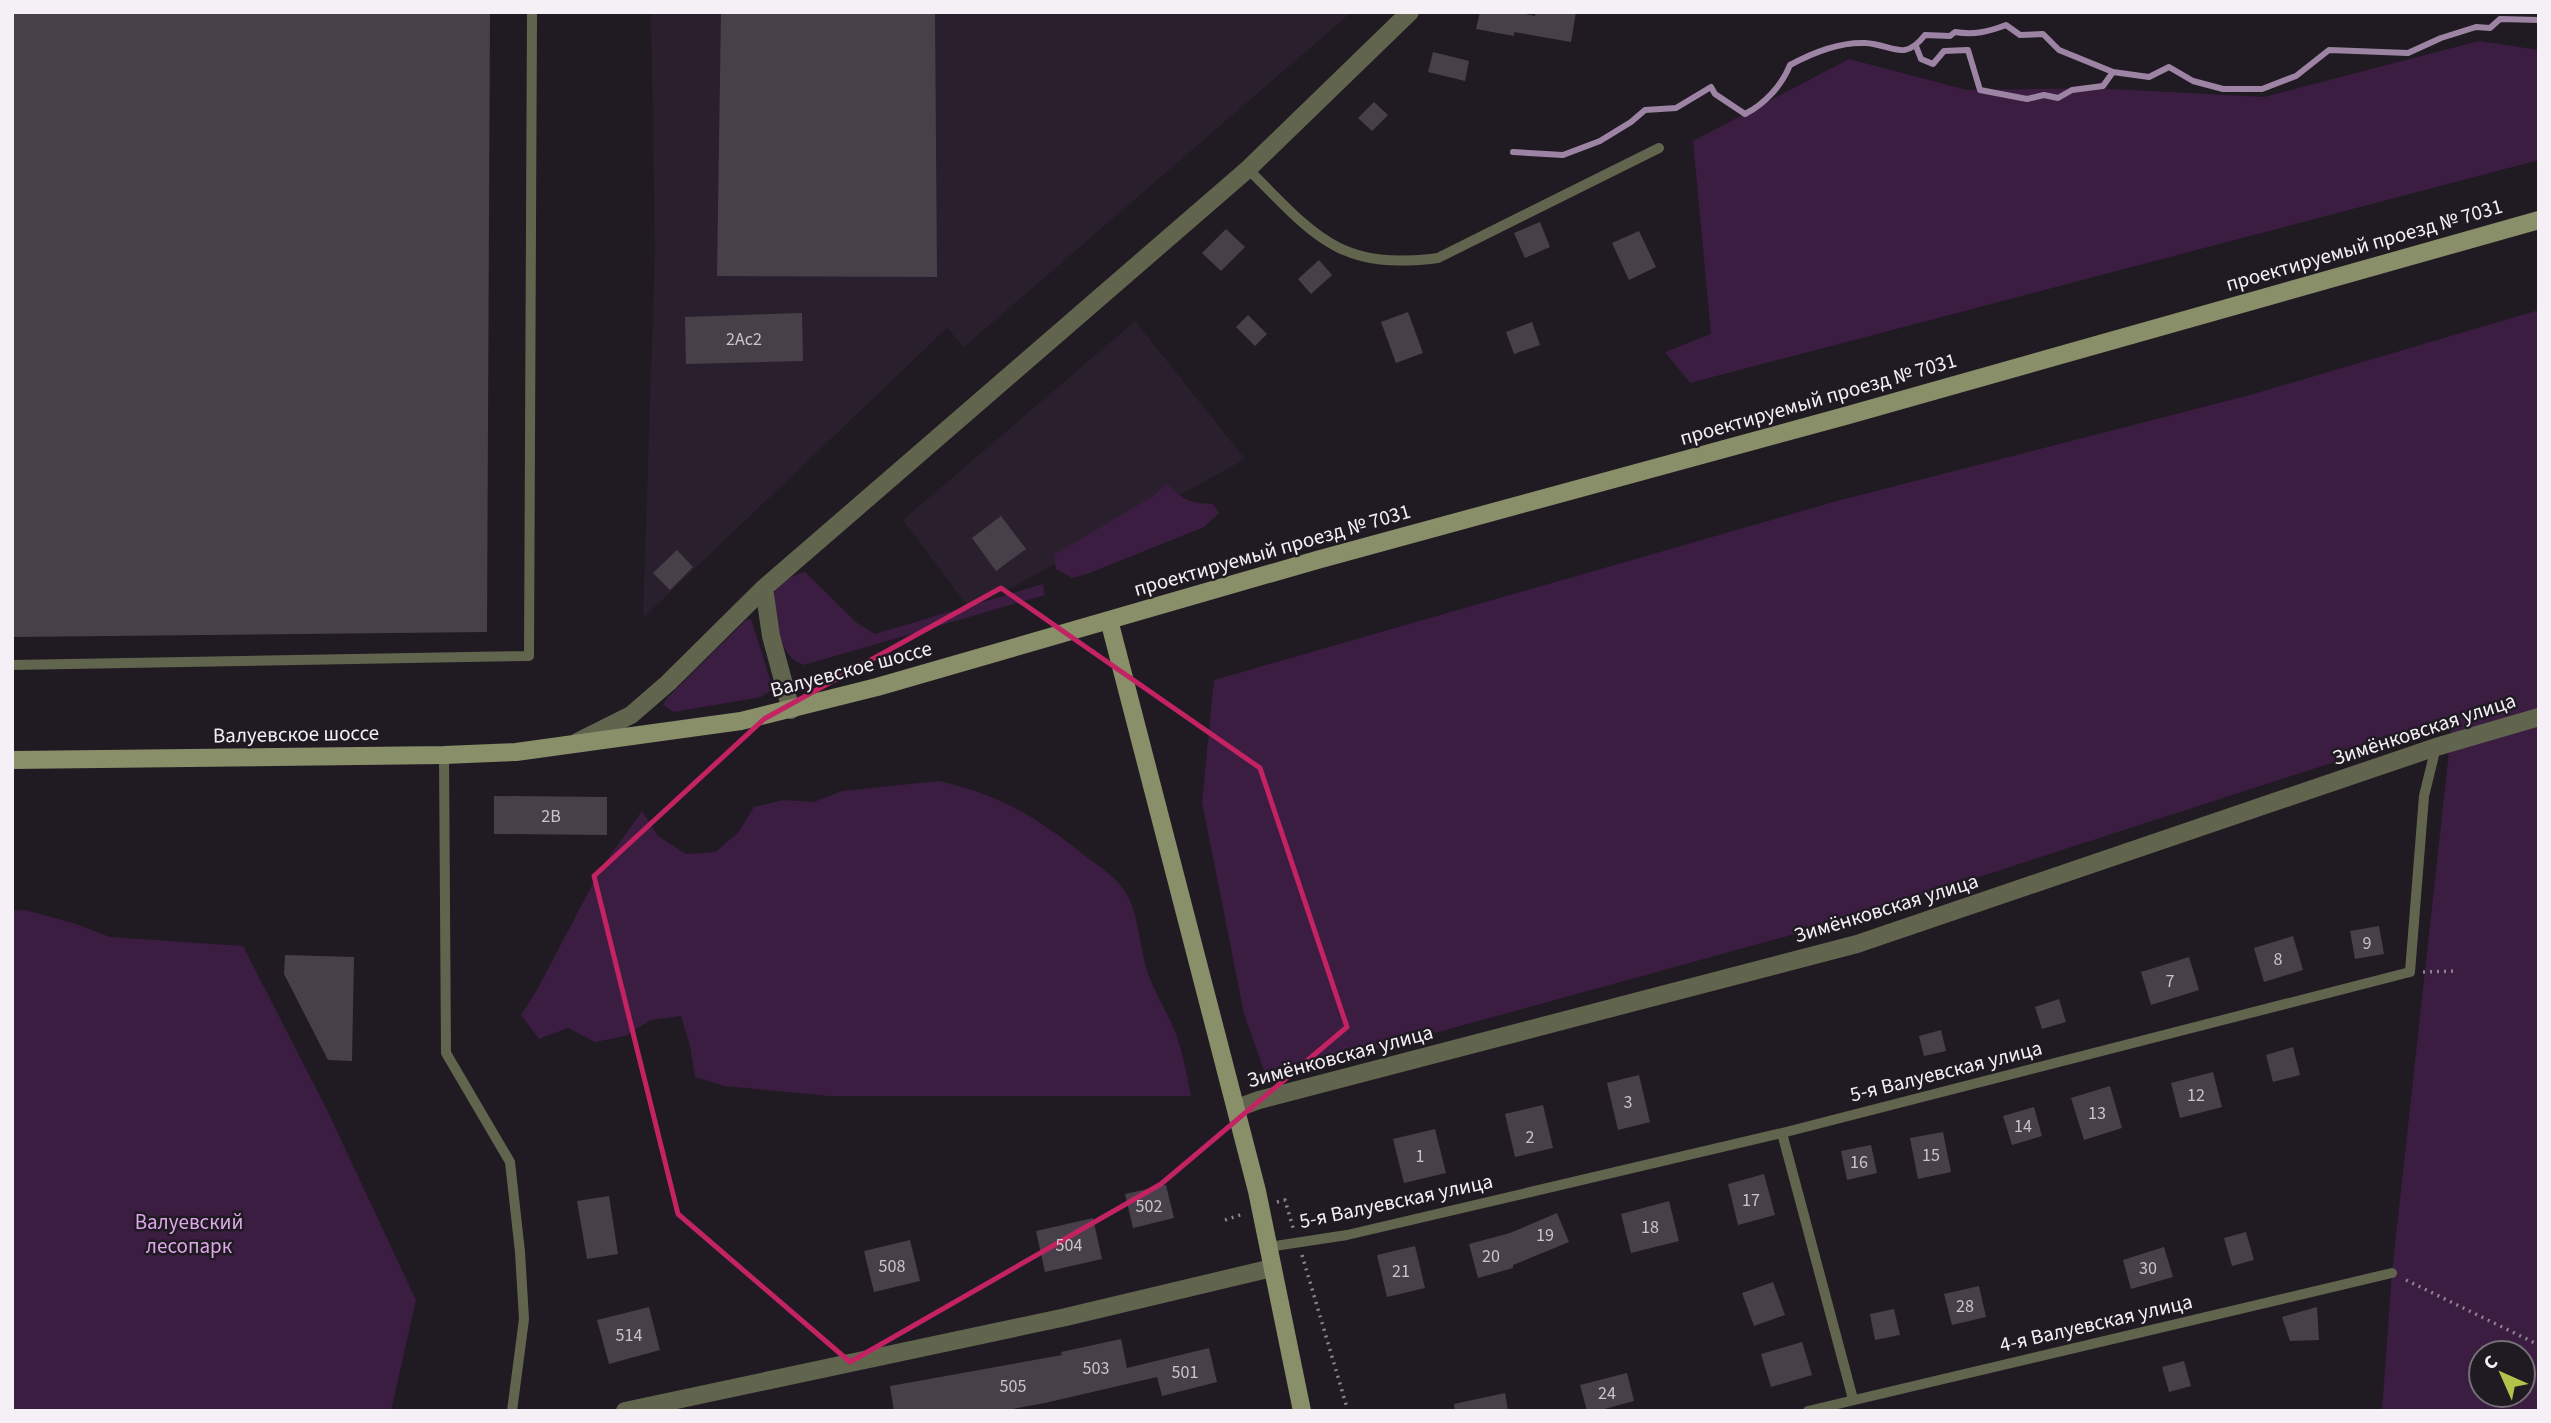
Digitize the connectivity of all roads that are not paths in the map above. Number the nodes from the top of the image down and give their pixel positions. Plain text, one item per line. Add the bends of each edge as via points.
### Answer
1 (532, 12) edge
2 (1410, 12) edge
3 (1660, 148) dead end
4 (1248, 169) junction
5 (2539, 220) edge
6 (764, 588) junction
7 (1109, 620) junction
8 (12, 665) edge
9 (791, 710) junction
10 (2539, 717) edge
11 (569, 746) junction
12 (2436, 747) junction
13 (444, 755) junction
14 (12, 760) edge
15 (1237, 1108) junction
16 (1782, 1133) junction
17 (1268, 1247) junction
18 (1272, 1268) junction
19 (2392, 1273) road end
20 (1853, 1399) junction
21 (512, 1411) edge
22 (625, 1411) edge
23 (1303, 1411) edge
24 (1808, 1411) edge

1 - 8 lane via 529,656
2 - 4 street
3 - 4 lane via 1438,258 1403,262 1370,259 1320,239
4 - 6 street
5 - 7 main road, проектируемый проезд № 7031
6 - 9 street via 771,636
6 - 11 street via 631,715
7 - 9 main road, Валуевское шоссе
7 - 15 main road
9 - 11 main road, Валуевское шоссе
10 - 12 street, Зимёнковская улица
11 - 13 main road, Валуевское шоссе
12 - 15 street, Зимёнковская улица via 1857,944
12 - 16 lane, 5-я Валуевская улица via 2424,796 2410,972
13 - 14 main road, Валуевское шоссе
13 - 21 lane via 446,1053 510,1163 524,1319
15 - 17 main road
16 - 17 lane, 5-я Валуевская улица via 1348,1235
16 - 20 lane
17 - 18 main road
18 - 22 street
18 - 23 main road
19 - 20 lane, 4-я Валуевская улица
20 - 24 lane, 4-я Валуевская улица

